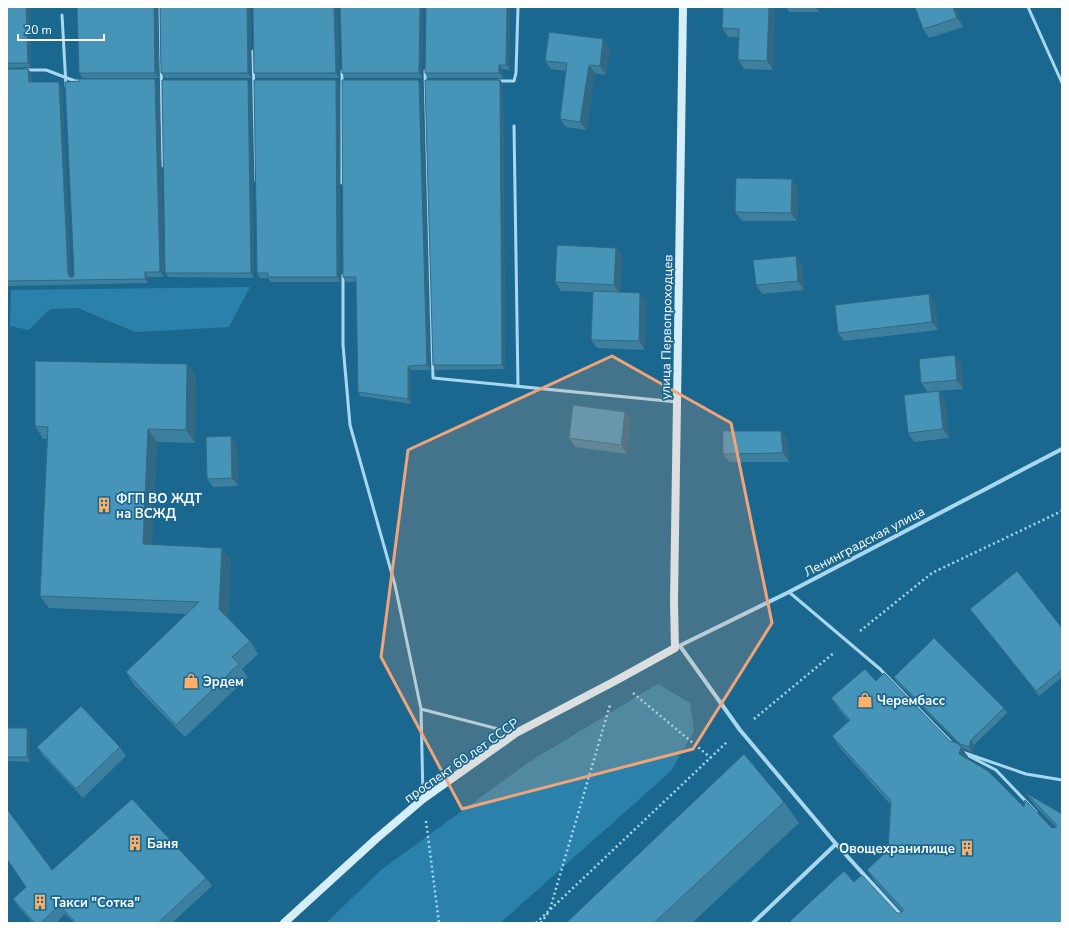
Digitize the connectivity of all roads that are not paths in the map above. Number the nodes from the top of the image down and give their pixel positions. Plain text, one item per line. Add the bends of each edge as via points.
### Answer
1 (160, 7) edge
2 (518, 7) edge
3 (683, 7) edge
4 (1028, 7) edge
5 (62, 15) dead end
6 (253, 44) edge
7 (342, 66) edge
8 (425, 66) edge
9 (23, 70) edge
10 (65, 77) junction
11 (83, 81) edge
12 (161, 81) junction
13 (168, 81) edge
14 (246, 81) edge
15 (254, 81) junction
16 (261, 81) edge
17 (334, 81) edge
18 (342, 81) junction
19 (349, 81) edge
20 (417, 81) edge
21 (425, 81) junction
22 (432, 81) edge
23 (492, 81) edge
24 (1062, 83) edge
25 (66, 93) edge
26 (514, 126) dead end
27 (163, 167) edge
28 (256, 183) edge
29 (342, 190) edge
30 (343, 267) edge
31 (518, 386) junction
32 (677, 402) junction
33 (1062, 449) edge
34 (789, 592) junction
35 (677, 647) junction
36 (421, 709) junction
37 (516, 734) junction
38 (955, 746) edge
39 (1062, 780) edge
40 (423, 799) junction
41 (1037, 813) edge
42 (836, 844) junction
43 (284, 923) edge
44 (753, 923) edge
45 (908, 923) edge

1 - 12 lane
2 - 23 lane via 514,81
3 - 32 street, улица Первопроходцев
4 - 24 lane
5 - 10 lane
6 - 15 lane
7 - 18 lane
8 - 21 lane
9 - 10 lane via 46,70
10 - 11 lane
10 - 25 lane
12 - 13 lane
12 - 27 lane
14 - 15 lane
15 - 16 lane
15 - 28 lane
17 - 18 lane
18 - 19 lane
18 - 29 lane
20 - 21 lane
21 - 22 lane
21 - 31 lane via 433,378
26 - 31 lane
30 - 36 lane via 343,345 350,425 395,585
31 - 32 lane
32 - 35 street, улица Первопроходцев via 674,601
33 - 34 street, Ленинградская улица
34 - 35 street, Ленинградская улица
34 - 38 lane via 880,669
35 - 37 street, проспект 60 лет СССР
35 - 42 street via 740,730
36 - 37 lane
36 - 40 lane
37 - 40 street, проспект 60 лет СССР
39 - 41 lane via 1026,774 961,751 996,770
40 - 43 street, проспект 60 лет СССР
42 - 44 street
42 - 45 street

